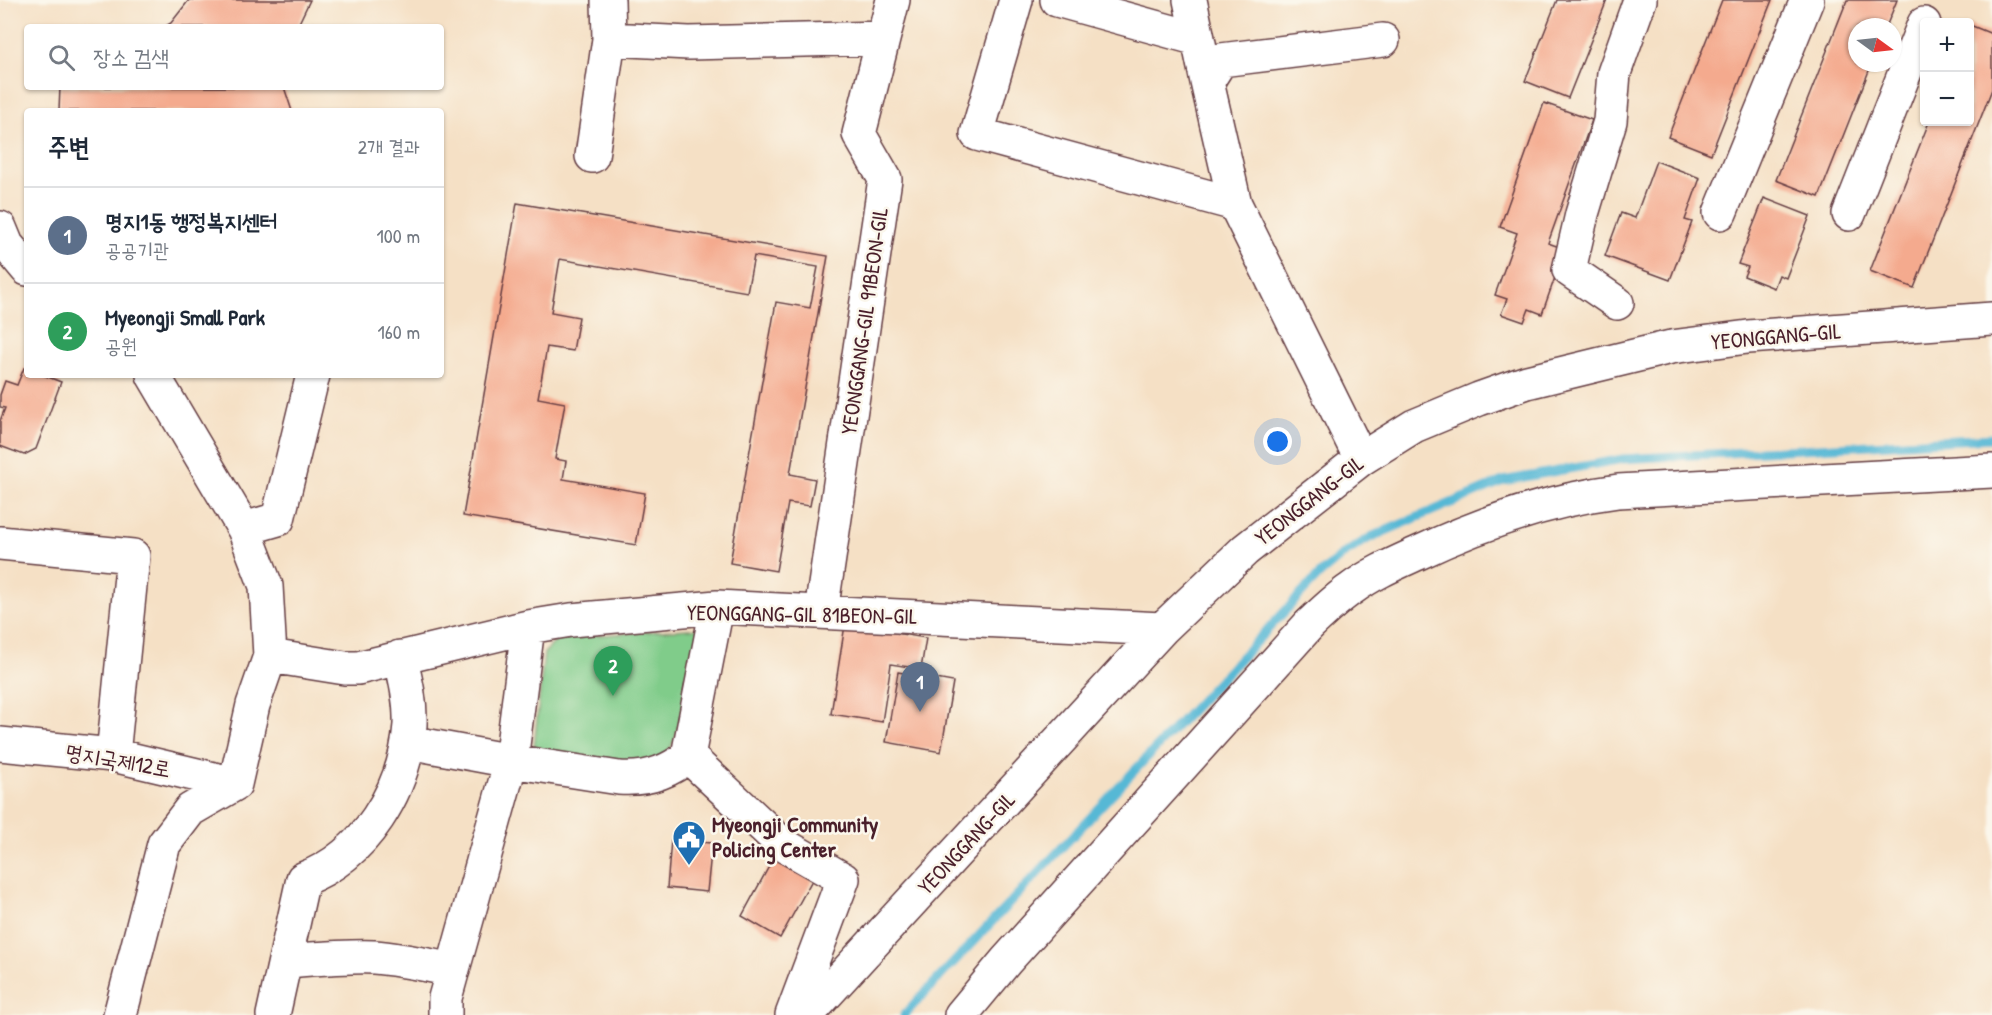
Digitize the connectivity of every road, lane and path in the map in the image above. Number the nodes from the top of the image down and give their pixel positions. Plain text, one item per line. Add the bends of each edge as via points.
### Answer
1 (608, 0) edge
2 (893, 0) edge
3 (1016, 0) edge
4 (1057, 0) edge
5 (1190, 0) edge
6 (1640, 0) edge
7 (1807, 0) edge
8 (1934, 0) edge
9 (1927, 18) edge
10 (1920, 36) edge
11 (609, 39) junction
12 (884, 39) junction
13 (1198, 39) junction
14 (1383, 40) dead end
15 (1207, 82) junction
16 (591, 156) dead end
17 (1235, 204) junction
18 (1720, 213) dead end
19 (1849, 214) dead end
20 (0, 228) edge
21 (24, 265) edge
22 (1617, 303) dead end
23 (1990, 314) edge
24 (155, 378) edge
25 (312, 378) edge
26 (1361, 459) junction
27 (1986, 478) edge
28 (244, 529) junction
29 (0, 543) edge
30 (717, 607) junction
31 (821, 612) junction
32 (528, 627) junction
33 (1162, 629) junction
34 (270, 656) junction
35 (400, 657) junction
36 (408, 742) junction
37 (0, 744) edge
38 (113, 755) junction
39 (688, 756) junction
40 (511, 761) junction
41 (235, 784) junction
42 (285, 962) junction
43 (453, 970) junction
44 (120, 1015) edge
45 (273, 1015) edge
46 (444, 1015) edge
47 (792, 1015) edge
48 (807, 1015) edge
49 (960, 1015) edge

1 - 11 street
2 - 12 street, YEONGGANG-GIL 91BEON-GIL
3 - 17 street via 977,134
4 - 13 street
5 - 13 street
6 - 22 street via 1614,73 1610,121 1569,270
7 - 18 street
8 - 9 street
10 - 19 street
11 - 12 street via 689,43
11 - 16 street
12 - 31 street, YEONGGANG-GIL 91BEON-GIL via 859,134 885,179
13 - 15 street
14 - 15 street via 1221,60
15 - 17 street
17 - 26 street
20 - 21 street
23 - 26 street, YEONGGANG-GIL via 1671,347 1527,382 1479,399 1414,426
24 - 28 street
25 - 28 street via 278,519
26 - 33 street, YEONGGANG-GIL via 1245,550
27 - 49 street via 1618,491 1583,496 1495,521 1377,572 1351,588 1309,625
28 - 34 street via 266,586
29 - 38 street via 133,556
30 - 31 street, YEONGGANG-GIL 81BEON-GIL
30 - 32 street, YEONGGANG-GIL 81BEON-GIL
30 - 39 street
31 - 33 street, YEONGGANG-GIL 81BEON-GIL
32 - 35 street, YEONGGANG-GIL 81BEON-GIL
32 - 40 street
33 - 48 street, YEONGGANG-GIL
34 - 35 street, YEONGGANG-GIL 81BEON-GIL via 351,668
34 - 41 street via 253,705
35 - 36 street via 409,701
36 - 40 street
36 - 42 street via 385,807 358,845 316,875 303,879
37 - 38 street, 명지국제12로
38 - 41 street, 명지국제12로
39 - 40 street via 669,770 635,779
39 - 47 street via 782,844 843,879
40 - 43 street
41 - 44 street via 190,810 164,844
42 - 43 street via 373,957
42 - 45 street
43 - 46 street

